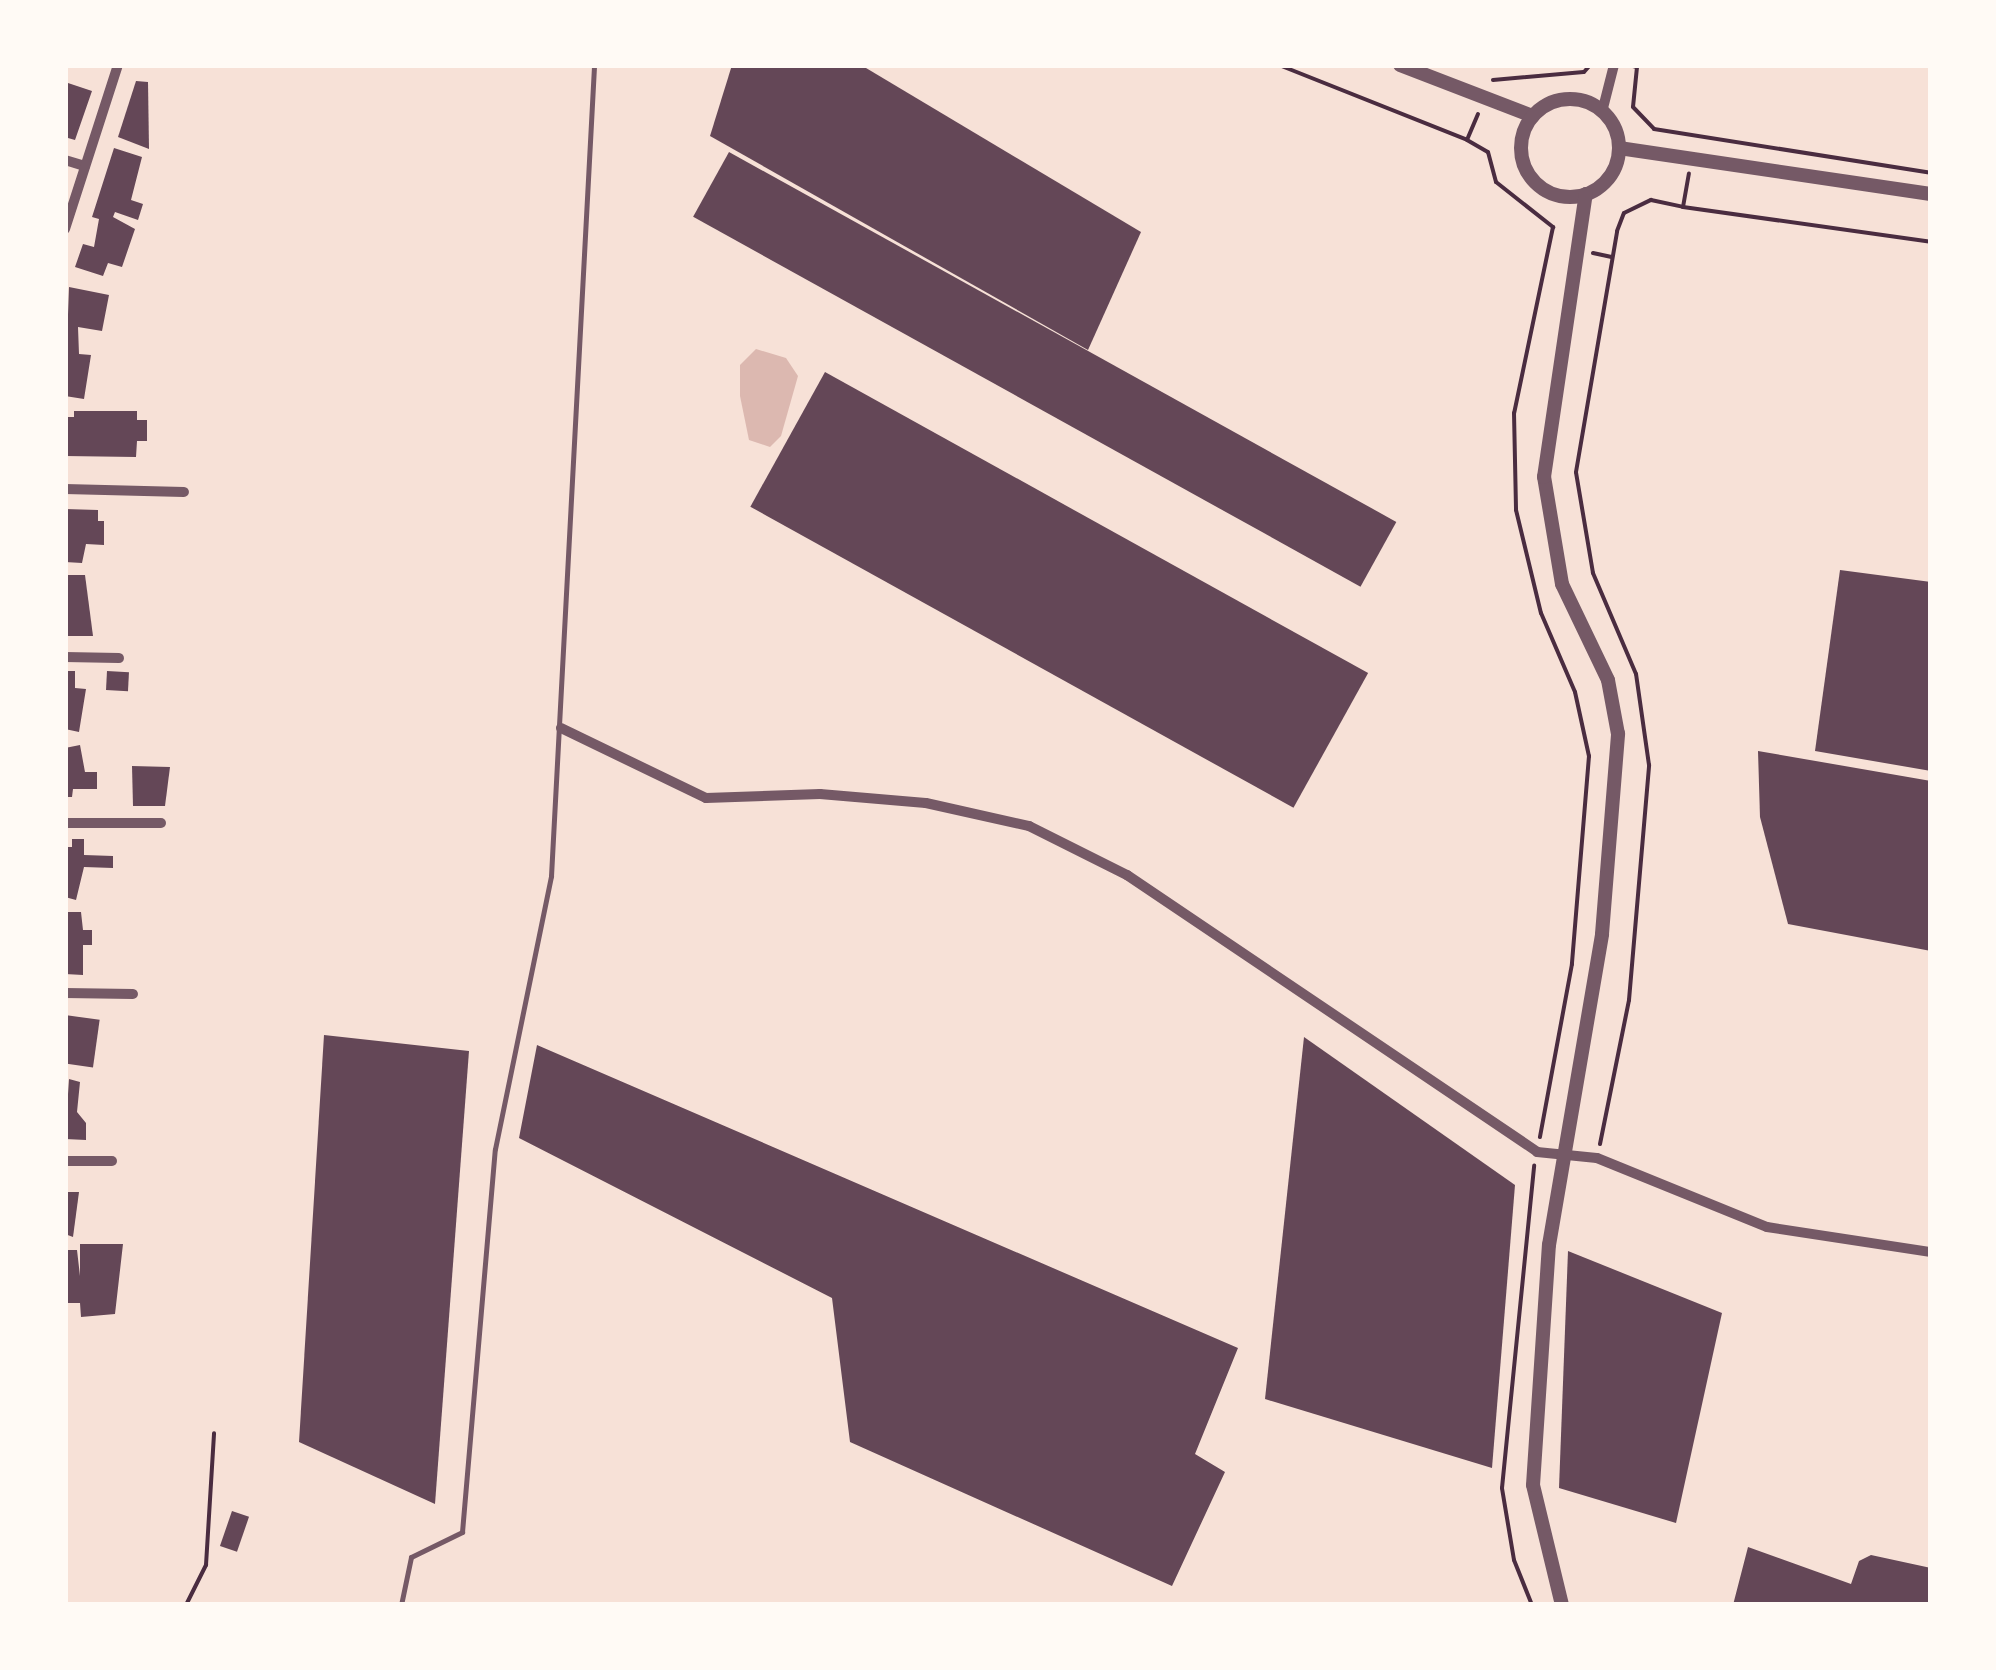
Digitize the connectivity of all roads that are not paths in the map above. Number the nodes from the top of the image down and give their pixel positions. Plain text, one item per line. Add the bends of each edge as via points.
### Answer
1 (118, 65) edge
2 (594, 65) edge
3 (1400, 65) edge
4 (1614, 65) edge
5 (1602, 112) junction
6 (1532, 116) junction
7 (1618, 148) junction
8 (65, 160) edge
9 (86, 166) junction
10 (1586, 194) junction
11 (1931, 194) edge
12 (65, 229) edge
13 (65, 490) edge
14 (184, 492) dead end
15 (65, 657) edge
16 (118, 658) dead end
17 (561, 728) junction
18 (65, 823) edge
19 (161, 823) dead end
20 (65, 993) edge
21 (132, 994) dead end
22 (1566, 1154) junction
23 (65, 1162) edge
24 (112, 1162) dead end
25 (1931, 1252) edge
26 (401, 1605) edge
27 (1562, 1605) edge

1 - 9 street
2 - 17 lane
3 - 6 street
4 - 5 street
5 - 6 street via 1566,99
5 - 7 street
6 - 10 street via 1520,156 1528,176 1544,191
7 - 10 street via 1613,171
7 - 11 street
8 - 9 street
9 - 12 street
10 - 22 street via 1544,477 1562,584 1608,680 1618,734 1602,934
13 - 14 street
15 - 16 street
17 - 22 street via 706,798 820,794 891,800 1028,826 1127,875 1537,1152
17 - 26 lane via 551,876 495,1149 462,1532 411,1557
18 - 19 street
20 - 21 street
22 - 25 street via 1597,1158 1766,1227
22 - 27 street via 1549,1245 1533,1484
23 - 24 street

